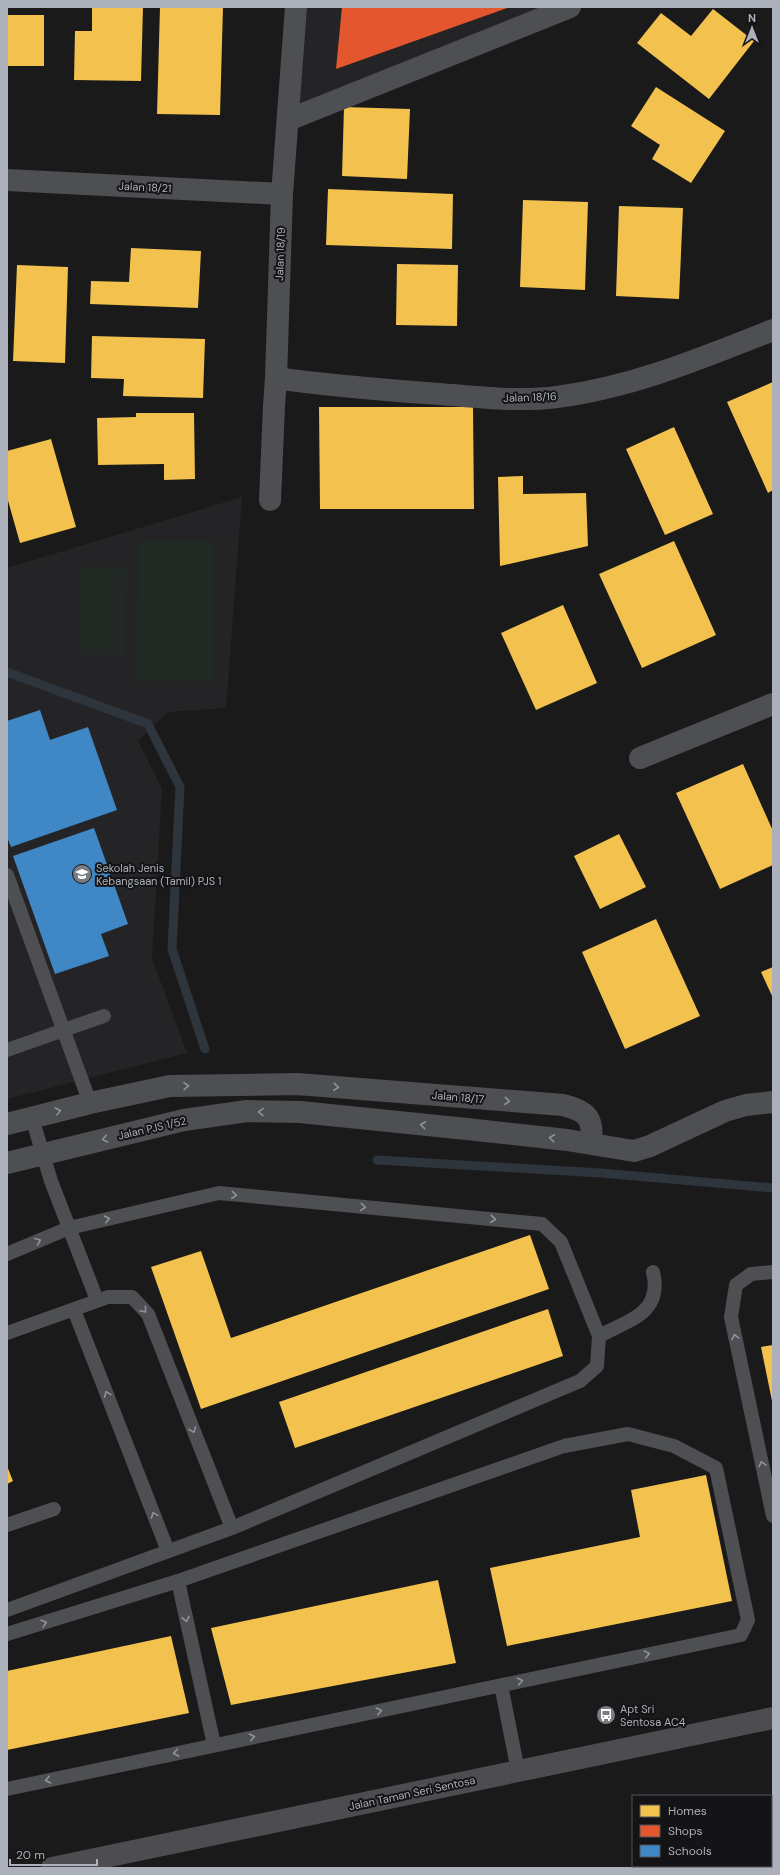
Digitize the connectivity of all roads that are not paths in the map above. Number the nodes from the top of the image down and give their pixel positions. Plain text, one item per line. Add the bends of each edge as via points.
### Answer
1 (296, 7) edge
2 (570, 7) edge
3 (288, 120) junction
4 (7, 180) edge
5 (282, 194) junction
6 (773, 330) edge
7 (276, 378) junction
8 (270, 500) dead end
9 (773, 704) edge
10 (640, 758) dead end
11 (7, 875) edge
12 (104, 1016) dead end
13 (64, 1030) junction
14 (7, 1050) edge
15 (297, 1084) junction
16 (773, 1102) edge
17 (90, 1103) junction
18 (300, 1112) junction
19 (32, 1118) junction
20 (7, 1124) edge
21 (599, 1145) junction
22 (43, 1154) junction
23 (7, 1163) edge
24 (69, 1228) junction
25 (7, 1254) edge
26 (653, 1272) dead end
27 (773, 1272) edge
28 (97, 1300) junction
29 (74, 1310) junction
30 (7, 1333) edge
31 (599, 1336) junction
32 (54, 1509) dead end
33 (773, 1516) edge
34 (7, 1525) edge
35 (232, 1528) junction
36 (168, 1551) junction
37 (178, 1581) junction
38 (7, 1610) edge
39 (7, 1634) edge
40 (501, 1685) junction
41 (773, 1718) edge
42 (214, 1745) junction
43 (518, 1771) junction
44 (7, 1789) edge
45 (103, 1862) edge
46 (54, 1868) edge

1 - 3 street, Jalan 18/19
2 - 3 street
3 - 5 street, Jalan 18/19
4 - 5 street, Jalan 18/21
5 - 7 street, Jalan 18/19
6 - 7 street, Jalan 18/16 via 644,379 556,397 507,399 325,385
7 - 8 street, Jalan 18/19
9 - 10 street
11 - 13 lane
12 - 13 lane
13 - 14 lane
13 - 17 lane
17 -> 15 street via 170,1086
15 - 18 street
15 -> 21 street, Jalan 18/17 via 563,1105 585,1112
16 - 21 street via 746,1105 725,1111 634,1151
19 -> 17 street
21 -> 18 street, Jalan PJS 1/52
18 -> 22 street, Jalan PJS 1/52 via 248,1111 184,1120
19 - 20 street
19 - 22 lane
22 - 23 street, Jalan PJS 1/52
22 - 24 lane
25 -> 24 lane
24 - 28 lane
24 -> 31 lane via 219,1193 542,1224 561,1242
26 - 31 lane via 656,1289 654,1299 648,1307
33 -> 27 lane via 731,1317 736,1285 751,1274
28 - 29 lane
28 -> 35 lane via 108,1297 132,1297 148,1314
29 - 30 lane
36 -> 29 lane
31 - 35 lane via 597,1366 580,1381
32 - 34 lane
35 - 36 lane
36 - 38 lane
39 -> 37 lane
40 -> 37 lane via 741,1635 748,1620 716,1468 674,1446 628,1434 564,1446
37 -> 42 lane
42 -> 40 lane
40 - 43 lane
41 - 43 main road, Jalan Taman Seri Sentosa
42 -> 44 lane
43 - 45 main road, Jalan Taman Seri Sentosa
45 - 46 main road, Jalan Taman Seri Sentosa

